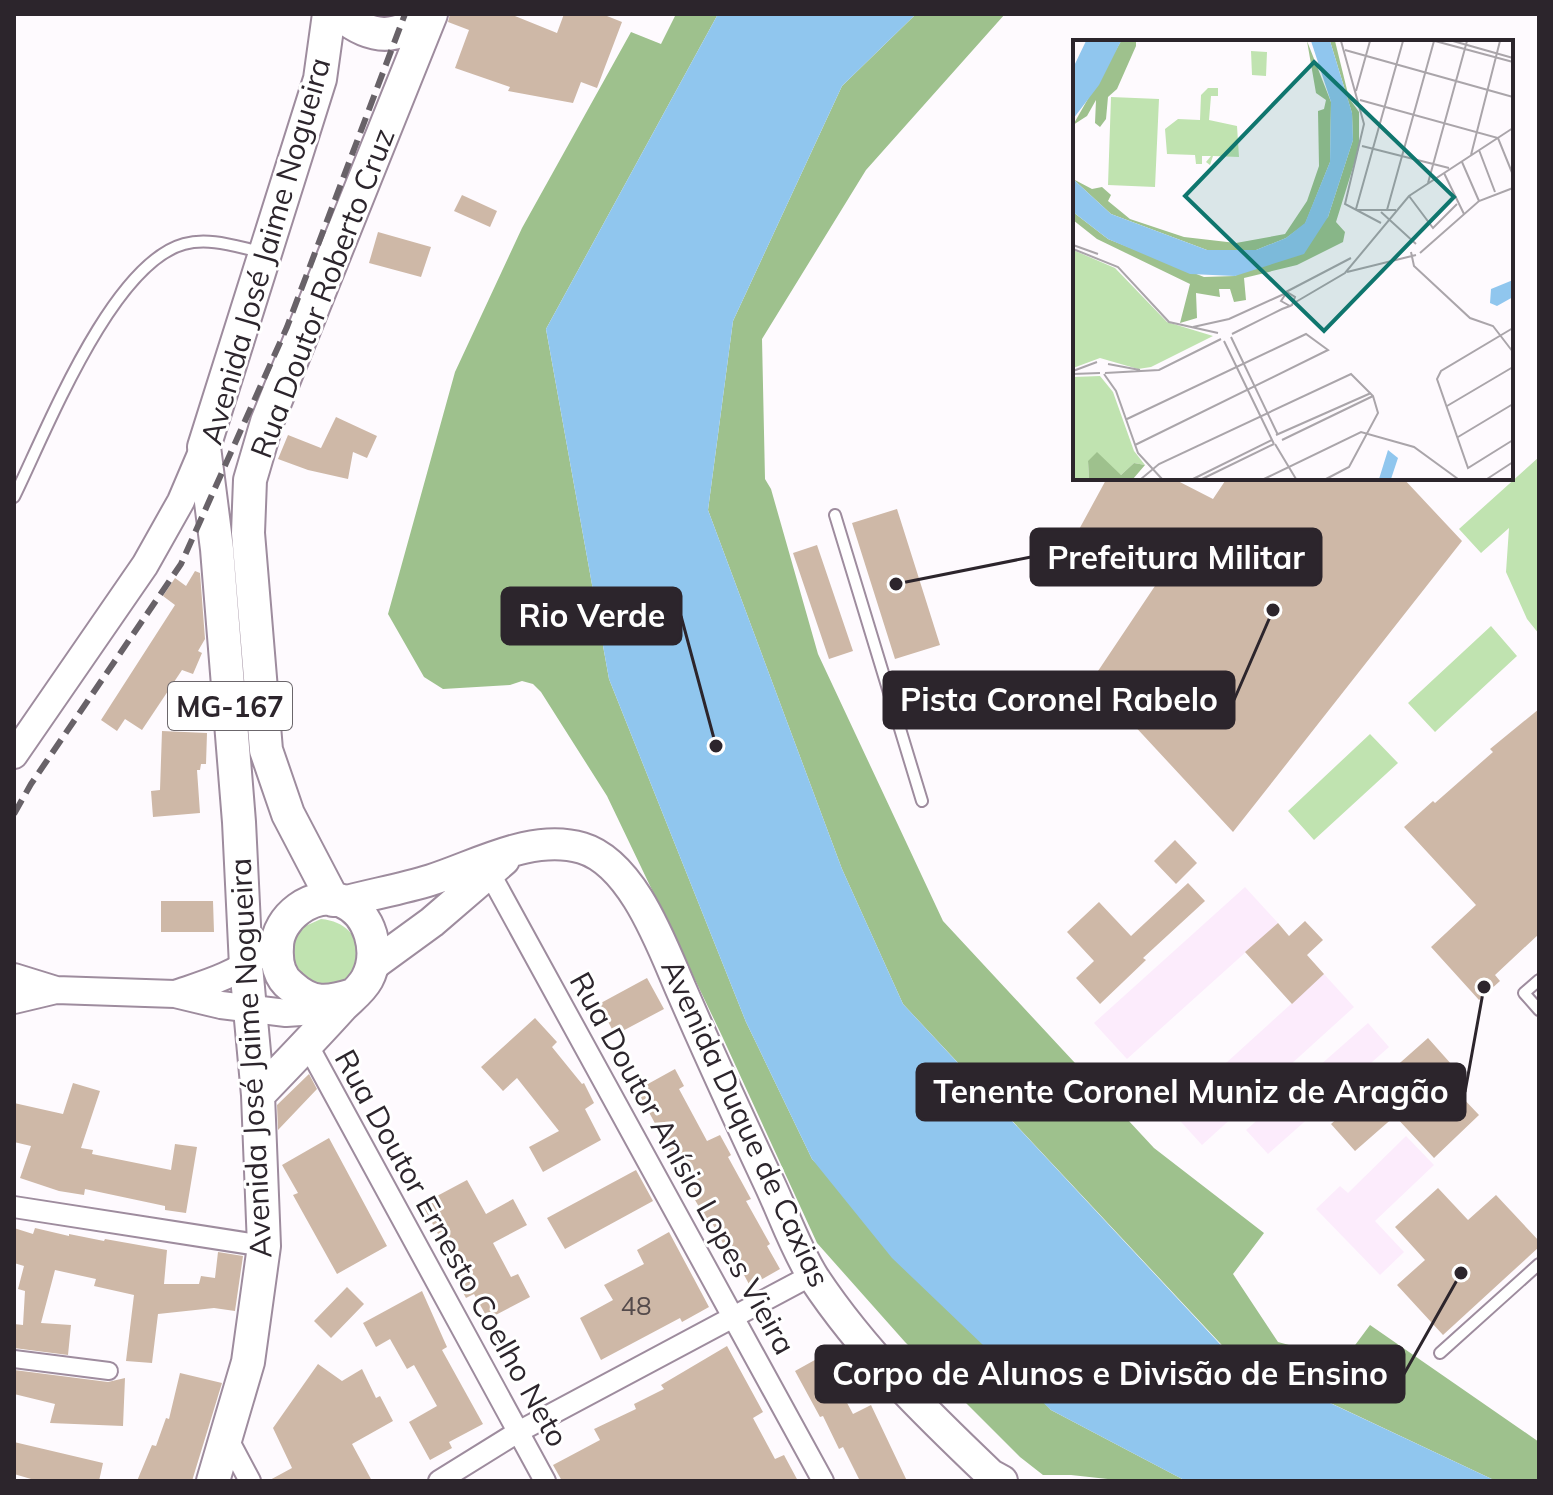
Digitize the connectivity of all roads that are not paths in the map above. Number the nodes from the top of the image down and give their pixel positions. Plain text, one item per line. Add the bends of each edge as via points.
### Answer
1 (329, 14) edge
2 (340, 14) edge
3 (429, 14) edge
4 (264, 252) junction
5 (204, 447) junction
6 (14, 497) edge
7 (835, 515) dead end
8 (14, 755) edge
9 (922, 801) dead end
10 (239, 822) junction
11 (495, 863) junction
12 (338, 901) junction
13 (277, 938) junction
14 (373, 965) junction
15 (246, 966) junction
16 (14, 977) edge
17 (1539, 980) edge
18 (56, 990) junction
19 (175, 994) junction
20 (341, 998) junction
21 (14, 1000) edge
22 (251, 1009) junction
23 (1539, 1010) edge
24 (307, 1044) junction
25 (258, 1095) junction
26 (14, 1207) edge
27 (264, 1246) junction
28 (1539, 1264) edge
29 (812, 1275) junction
30 (734, 1317) junction
31 (1440, 1353) dead end
32 (14, 1359) edge
33 (109, 1371) dead end
34 (518, 1432) junction
35 (225, 1434) junction
36 (213, 1481) edge
37 (250, 1481) edge
38 (439, 1481) edge
39 (545, 1481) edge
40 (823, 1481) edge
41 (1002, 1481) edge

1 - 4 main road, Avenida José Jaime Nogueira / MG-167 via 320,79
2 - 3 main road, Avenida José Jaime Nogueira via 376,34 397,33
3 - 12 main road, Rua Doutor Roberto Cruz via 267,422 250,480 248,533 266,750 288,814
4 - 5 main road, Avenida José Jaime Nogueira / MG-167
4 - 6 lane via 198,242 170,249 147,265 92,337
5 - 8 street via 145,565
5 - 10 main road, Avenida José Jaime Nogueira / MG-167
7 - 9 lane
10 - 13 main road, Avenida José Jaime Nogueira / MG-167
10 - 15 main road, Avenida José Jaime Nogueira / MG-167
11 - 12 main road, Avenida Duque de Caxias
11 - 14 main road, Avenida Duque de Caxias via 432,922
11 - 29 main road, Avenida Duque de Caxias via 537,844 560,843 586,849 613,867 635,893
11 - 30 street, Rua Doutor Anísio Lopes Vieira
12 - 13 main road, Avenida Duque de Caxias via 309,902 289,916
12 - 14 main road via 358,913 369,928
13 - 15 street
13 - 20 main road, MG-167 via 276,962 287,983 306,998
14 - 20 main road, Avenida Duque de Caxias via 362,988
15 - 19 street
15 - 22 main road, Avenida José Jaime Nogueira / MG-167
16 - 18 street
17 - 23 lane via 1524,993
18 - 19 street
18 - 21 street
19 - 22 street
20 - 22 street via 301,1012
20 - 24 main road, Avenida Duque de Caxias
22 - 25 main road, Avenida José Jaime Nogueira / MG-167
24 - 25 main road, Avenida Duque de Caxias
24 - 34 street, Rua Doutor Ernesto Coelho Neto
25 - 27 main road, Avenida José Jaime Nogueira / MG-167
26 - 27 street
27 - 35 main road, Avenida José Jaime Nogueira / MG-167 via 248,1362
28 - 31 lane
29 - 30 street
29 - 41 main road, Avenida Duque de Caxias via 861,1342 924,1412
30 - 34 street
30 - 40 street, Rua Doutor Anísio Lopes Vieira
32 - 33 street
34 - 38 street
34 - 39 street, Rua Doutor Ernesto Coelho Neto
35 - 36 main road, Avenida José Jaime Nogueira / MG-167
35 - 37 street

